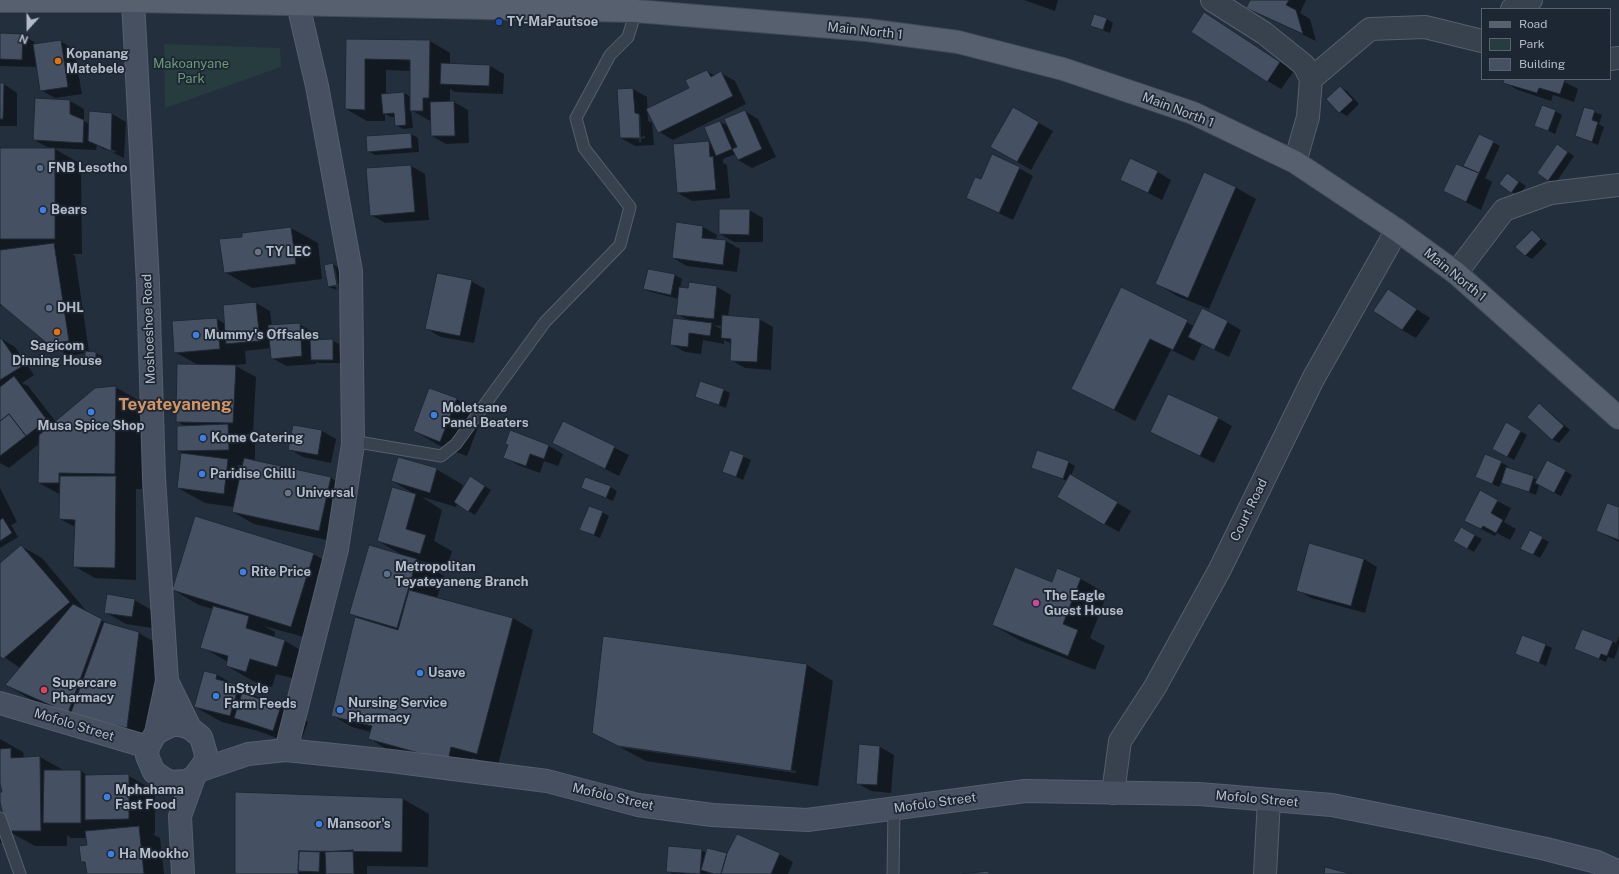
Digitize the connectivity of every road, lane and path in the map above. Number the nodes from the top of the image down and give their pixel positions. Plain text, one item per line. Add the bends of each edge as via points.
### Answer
1 (1212, 0) edge
2 (1531, 0) edge
3 (0, 1) edge
4 (133, 1) junction
5 (298, 2) edge
6 (1514, 8) edge
7 (636, 11) junction
8 (1481, 23) edge
9 (1455, 35) junction
10 (1481, 41) edge
11 (1310, 79) junction
12 (1295, 162) junction
13 (1619, 185) edge
14 (1397, 230) junction
15 (1456, 273) junction
16 (1619, 418) edge
17 (353, 444) junction
18 (167, 681) junction
19 (0, 703) edge
20 (195, 733) junction
21 (152, 740) junction
22 (286, 750) junction
23 (248, 754) junction
24 (198, 774) junction
25 (160, 778) junction
26 (1113, 793) junction
27 (1268, 800) junction
28 (894, 809) junction
29 (180, 816) junction
30 (0, 818) edge
31 (1619, 872) edge
32 (20, 874) edge
33 (183, 874) edge
34 (893, 874) edge
35 (1266, 874) edge

1 - 11 street via 1264,33 1292,55 1304,66
2 - 6 street
3 - 4 main road, Main North 1
4 - 5 main road, Main North 1
4 - 18 main road, Moshoeshoe Road via 148,283 154,486
5 - 7 main road, Main North 1
5 - 17 main road via 351,271
7 - 12 main road, Main North 1 via 867,30 958,42 1063,69 1193,113
7 - 17 lane via 628,37 610,55 576,118 584,148 630,206 620,245 545,322 456,444 441,456 364,443
8 - 9 street
9 - 10 street
9 - 11 street via 1426,27 1370,28
11 - 12 street via 1308,117
12 - 14 main road, Main North 1
13 - 15 street via 1551,193 1504,210
14 - 15 main road, Main North 1
14 - 26 street, Court Road via 1313,379 1220,569 1155,687 1120,741
15 - 16 main road, Main North 1
17 - 22 main road via 337,550
18 - 20 main road, Moshoeshoe Road
18 - 21 main road, Moshoeshoe Road
19 - 21 main road, Mofolo Street
20 - 21 main road via 181,725 172,725
20 - 23 main road, Mofolo Street
20 - 24 main road via 206,754
21 - 25 main road via 147,756 149,764
22 - 23 main road, Mofolo Street
22 - 28 main road, Mofolo Street via 547,782 638,805 712,815 807,820
23 - 24 main road, Mofolo Street
24 - 25 main road via 178,783
24 - 29 main road
25 - 29 main road
26 - 27 main road, Mofolo Street via 1199,794
26 - 28 main road, Mofolo Street via 1025,791
27 - 31 main road, Mofolo Street via 1332,805 1443,827 1596,862
27 - 35 street
28 - 34 lane
29 - 33 main road
30 - 32 lane

